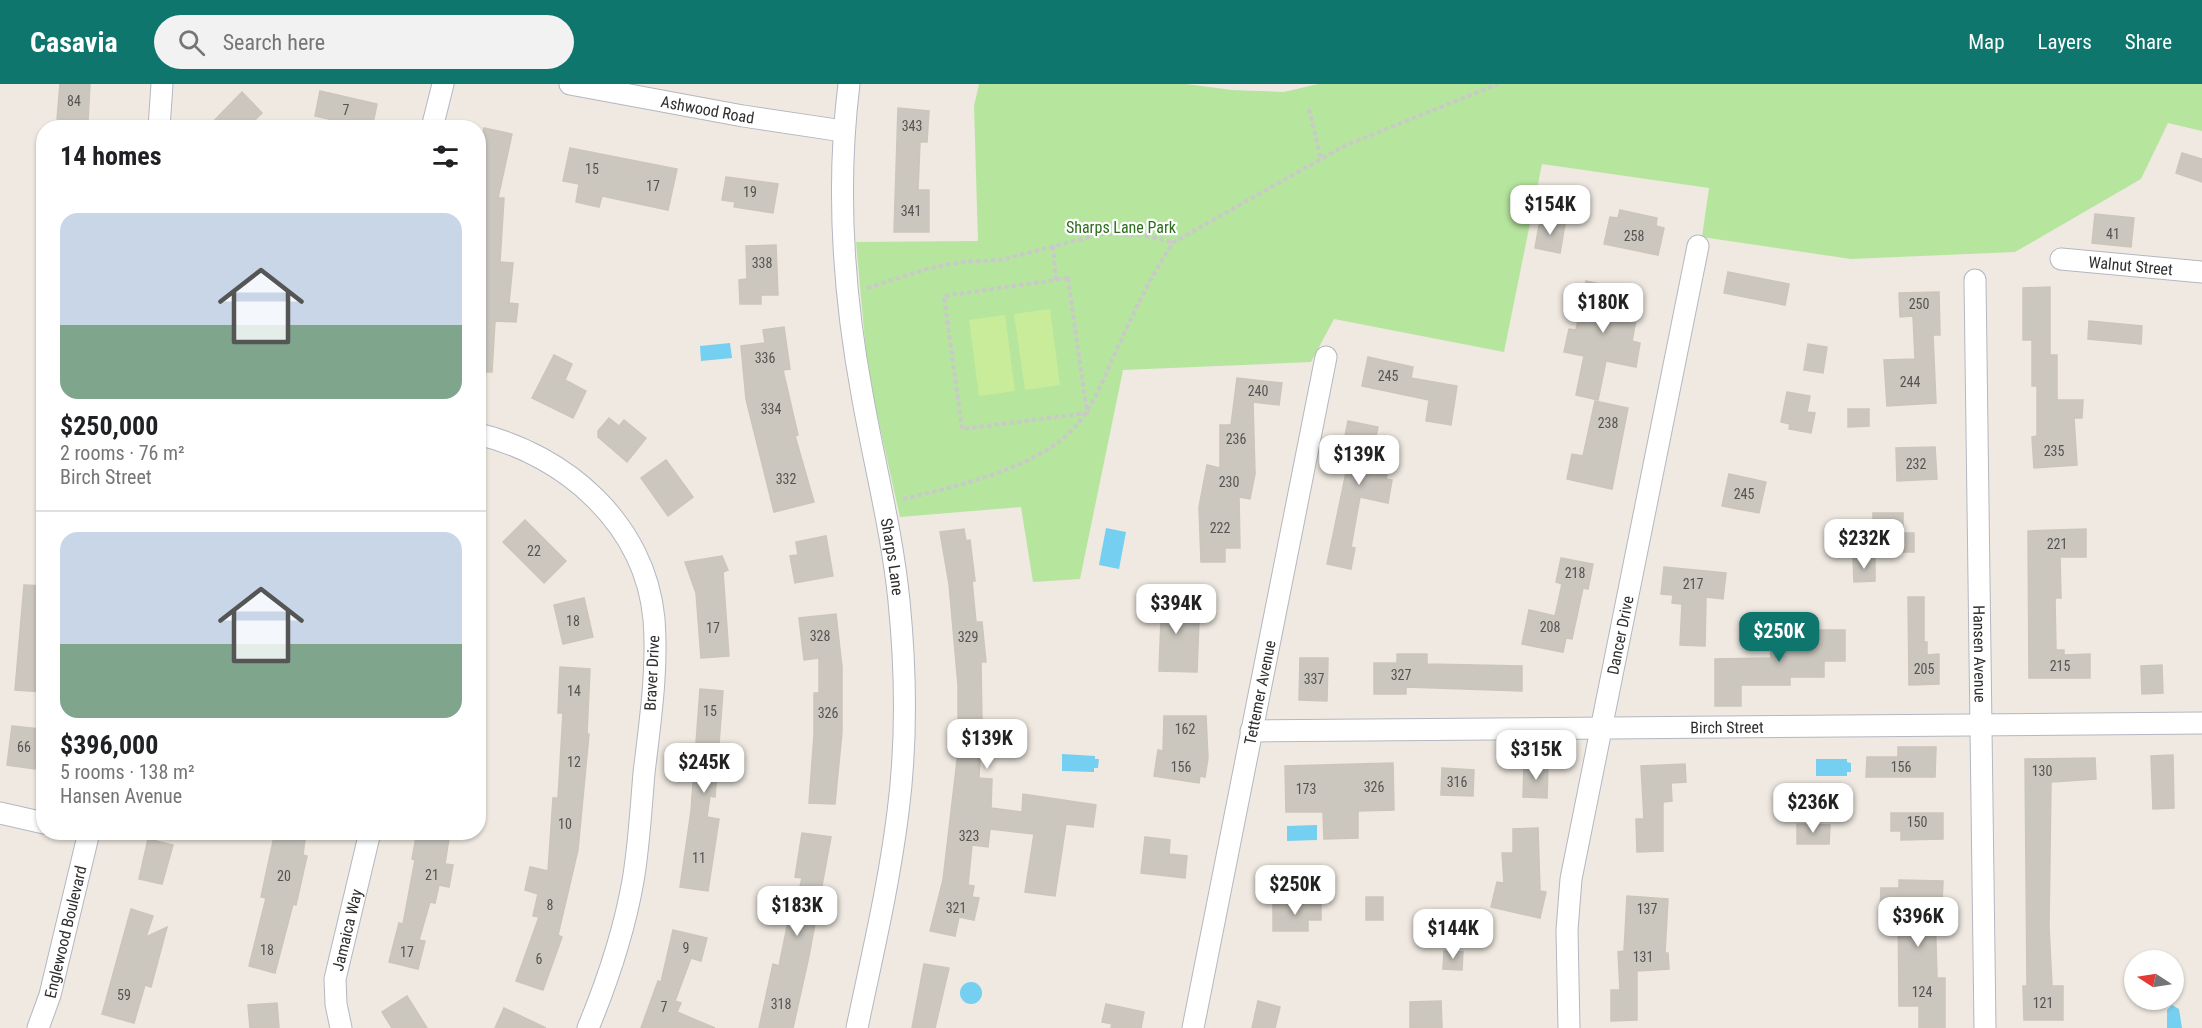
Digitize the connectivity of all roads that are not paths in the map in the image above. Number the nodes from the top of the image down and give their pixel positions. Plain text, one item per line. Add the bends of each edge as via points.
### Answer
1 (162, 84) edge
2 (443, 84) edge
3 (570, 84) edge
4 (849, 84) edge
5 (160, 120) edge
6 (434, 120) edge
7 (843, 131) junction
8 (1698, 246) dead end
9 (2061, 259) dead end
10 (2202, 272) edge
11 (1975, 280) dead end
12 (1326, 357) dead end
13 (486, 436) edge
14 (2202, 723) edge
15 (1983, 724) junction
16 (1603, 729) junction
17 (1251, 731) junction
18 (0, 813) edge
19 (36, 822) edge
20 (87, 840) edge
21 (368, 840) edge
22 (38, 1028) edge
23 (341, 1028) edge
24 (588, 1028) edge
25 (857, 1028) edge
26 (1193, 1028) edge
27 (1569, 1028) edge
28 (1985, 1028) edge

1 - 5 street
2 - 6 street
3 - 7 street, Ashwood Road
4 - 7 street, Sharps Lane
7 - 25 street, Sharps Lane via 841,209 848,292 861,393 899,600 904,670 899,809 889,878
8 - 16 street, Dancer Drive
9 - 10 street, Walnut Street
11 - 15 street, Hansen Avenue
12 - 17 street, Tettemer Avenue
13 - 24 street, Braver Drive via 538,454 593,495 633,551 654,616 655,671 633,880 622,936
14 - 15 street, Birch Street
15 - 16 street, Birch Street
15 - 28 street, Hansen Avenue
16 - 17 street, Birch Street
16 - 27 street, Dancer Drive via 1571,879 1567,930
17 - 26 street, Tettemer Avenue
18 - 19 street
20 - 22 street, Englewood Boulevard via 50,995
21 - 23 street, Jamaica Way via 335,978

